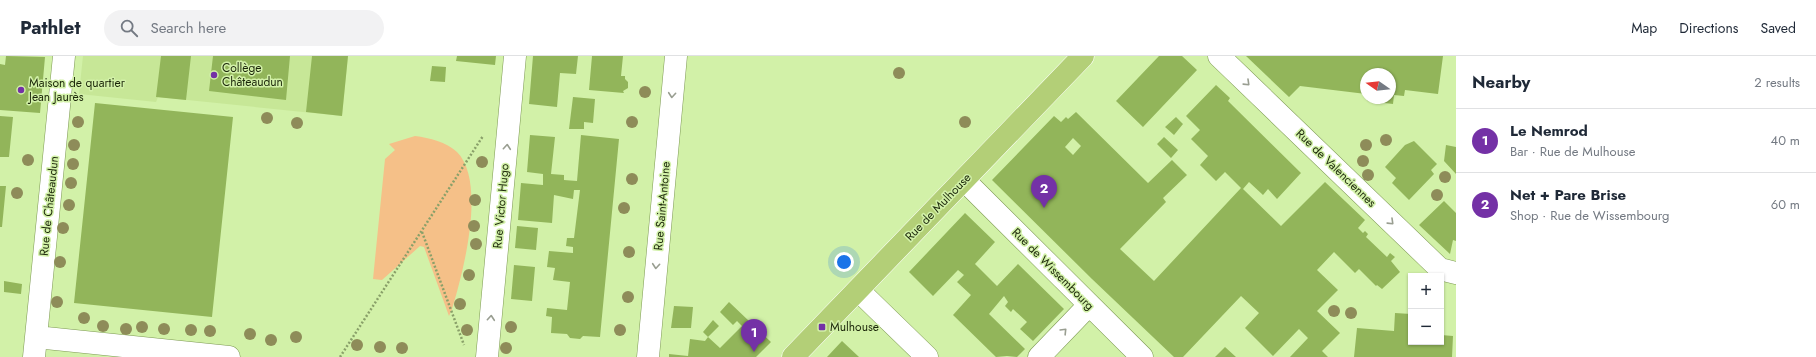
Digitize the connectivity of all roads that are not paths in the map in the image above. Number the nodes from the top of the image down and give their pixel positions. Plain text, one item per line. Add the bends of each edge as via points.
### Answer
1 (64, 56) edge
2 (515, 56) edge
3 (676, 56) edge
4 (1083, 56) edge
5 (1219, 56) edge
6 (964, 180) junction
7 (1456, 274) edge
8 (858, 290) junction
9 (1089, 305) junction
10 (35, 347) edge
11 (229, 357) edge
12 (487, 357) edge
13 (648, 357) edge
14 (793, 357) edge
15 (927, 357) edge
16 (1039, 357) edge
17 (1142, 357) edge

1 - 10 street, Rue de Châteaudun
12 -> 2 street, Rue Victor Hugo
3 -> 13 street, Rue Saint-Antoine
4 - 6 main road, Rue de Mulhouse
5 -> 7 street, Rue de Valenciennes via 1440,269
6 - 8 main road, Rue de Mulhouse
6 - 9 street, Rue de Wissembourg
8 - 14 main road, Rue de Mulhouse
8 - 15 street
16 -> 9 street
9 - 17 street, Rue de Wissembourg
10 - 11 street

